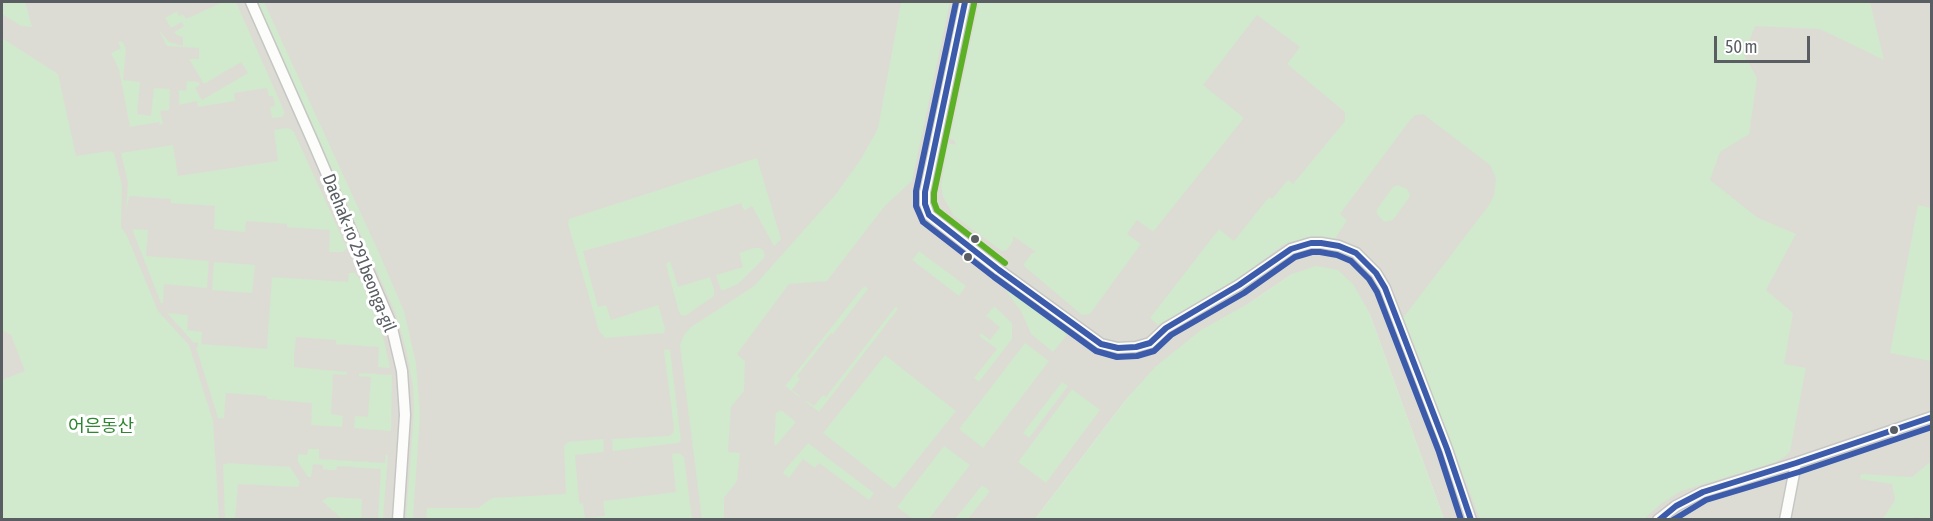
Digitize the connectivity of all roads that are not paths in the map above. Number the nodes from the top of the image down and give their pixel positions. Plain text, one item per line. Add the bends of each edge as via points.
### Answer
1 (251, 2) edge
2 (966, 2) edge
3 (1932, 417) edge
4 (1796, 463) junction
5 (398, 519) edge
6 (1472, 519) edge
7 (1658, 519) edge
8 (1785, 519) edge

1 - 5 street, Daehak-ro 291beonga-gil via 391,324 402,371 405,415
2 - 6 street via 926,192 929,215 1101,345 1118,348 1150,343 1166,328 1291,249 1321,243 1356,253 1385,288
3 - 4 street
4 - 7 street via 1688,498
4 - 8 street

